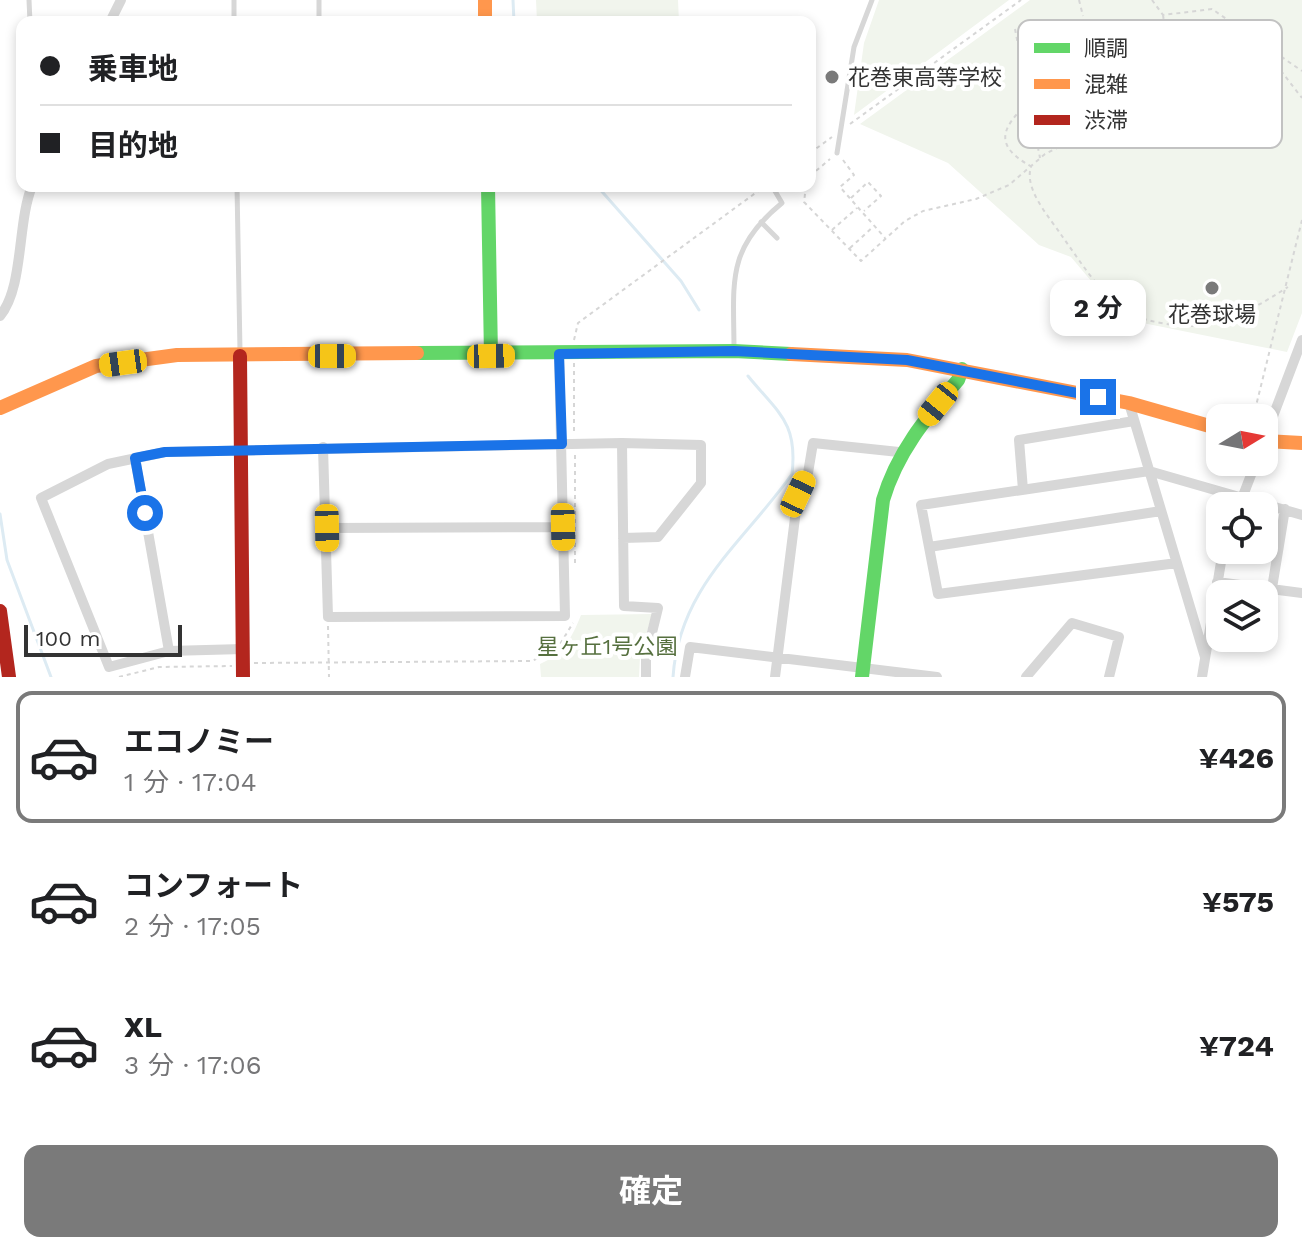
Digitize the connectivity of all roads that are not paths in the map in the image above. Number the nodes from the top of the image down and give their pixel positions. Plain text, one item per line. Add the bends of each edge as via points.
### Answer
1 (872, 0) edge
2 (837, 153) road end
3 (29, 192) edge
4 (237, 192) edge
5 (488, 192) edge
6 (776, 192) edge
7 (761, 222) junction
8 (777, 238) dead end
9 (0, 316) edge
10 (1302, 340) edge
11 (734, 351) junction
12 (566, 354) junction
13 (240, 356) junction
14 (491, 356) junction
15 (1299, 356) edge
16 (962, 369) junction
17 (1129, 403) junction
18 (1278, 406) edge
19 (0, 408) edge
20 (1134, 421) junction
21 (1206, 425) edge
22 (1278, 441) edge
23 (622, 443) junction
24 (1302, 443) edge
25 (562, 444) junction
26 (323, 447) junction
27 (241, 449) junction
28 (899, 452) junction
29 (135, 458) junction
30 (1149, 471) junction
31 (1023, 490) junction
32 (1211, 492) edge
33 (1278, 508) edge
34 (1285, 509) junction
35 (1161, 511) junction
36 (1302, 515) edge
37 (563, 527) junction
38 (327, 528) junction
39 (623, 538) junction
40 (929, 547) junction
41 (1177, 563) junction
42 (1273, 580) edge
43 (1278, 589) edge
44 (1302, 593) edge
45 (0, 611) edge
46 (243, 649) junction
47 (169, 651) junction
48 (1206, 651) edge
49 (777, 657) junction
50 (1205, 657) junction
51 (243, 671) edge
52 (862, 672) edge
53 (9, 677) edge
54 (646, 677) edge
55 (685, 677) edge
56 (775, 677) edge
57 (937, 677) edge
58 (1026, 677) edge
59 (1109, 677) edge
60 (1202, 677) edge

1 - 2 lane via 854,47
3 - 9 street via 12,287
4 - 13 lane
5 - 14 street
6 - 7 lane via 782,203
7 - 8 lane
7 - 11 lane via 749,234 738,260
10 - 15 street
11 - 12 street
11 - 16 street via 894,359
12 - 14 street
12 - 25 street
13 - 14 street
13 - 19 street via 177,355 96,366
13 - 27 street
15 - 18 street
16 - 17 street
16 - 28 street
17 - 20 street
17 - 21 street
20 - 30 street
20 - 31 street via 1019,440
22 - 24 street
23 - 25 street
23 - 39 street
23 - 39 street via 701,445 701,483 658,537
25 - 26 street
25 - 37 street
26 - 27 street
26 - 38 street
27 - 29 street
27 - 46 street
28 - 49 street via 813,443 798,494
28 - 52 street via 883,500
29 - 47 street
29 - 47 street via 108,464 41,498 109,667
30 - 31 street
30 - 32 street
30 - 35 street
31 - 40 street via 921,505
33 - 34 street
34 - 36 street
34 - 42 street
35 - 40 street
35 - 41 street
37 - 38 street
37 - 38 street via 565,616 328,617
39 - 54 street via 624,606 658,608
40 - 41 street via 938,594
41 - 50 street
43 - 44 street
45 - 53 street
46 - 47 street
46 - 51 street
48 - 50 street
49 - 52 street
49 - 55 street via 690,647
49 - 56 street
50 - 60 street
52 - 57 street
58 - 59 street via 1072,623 1119,637

